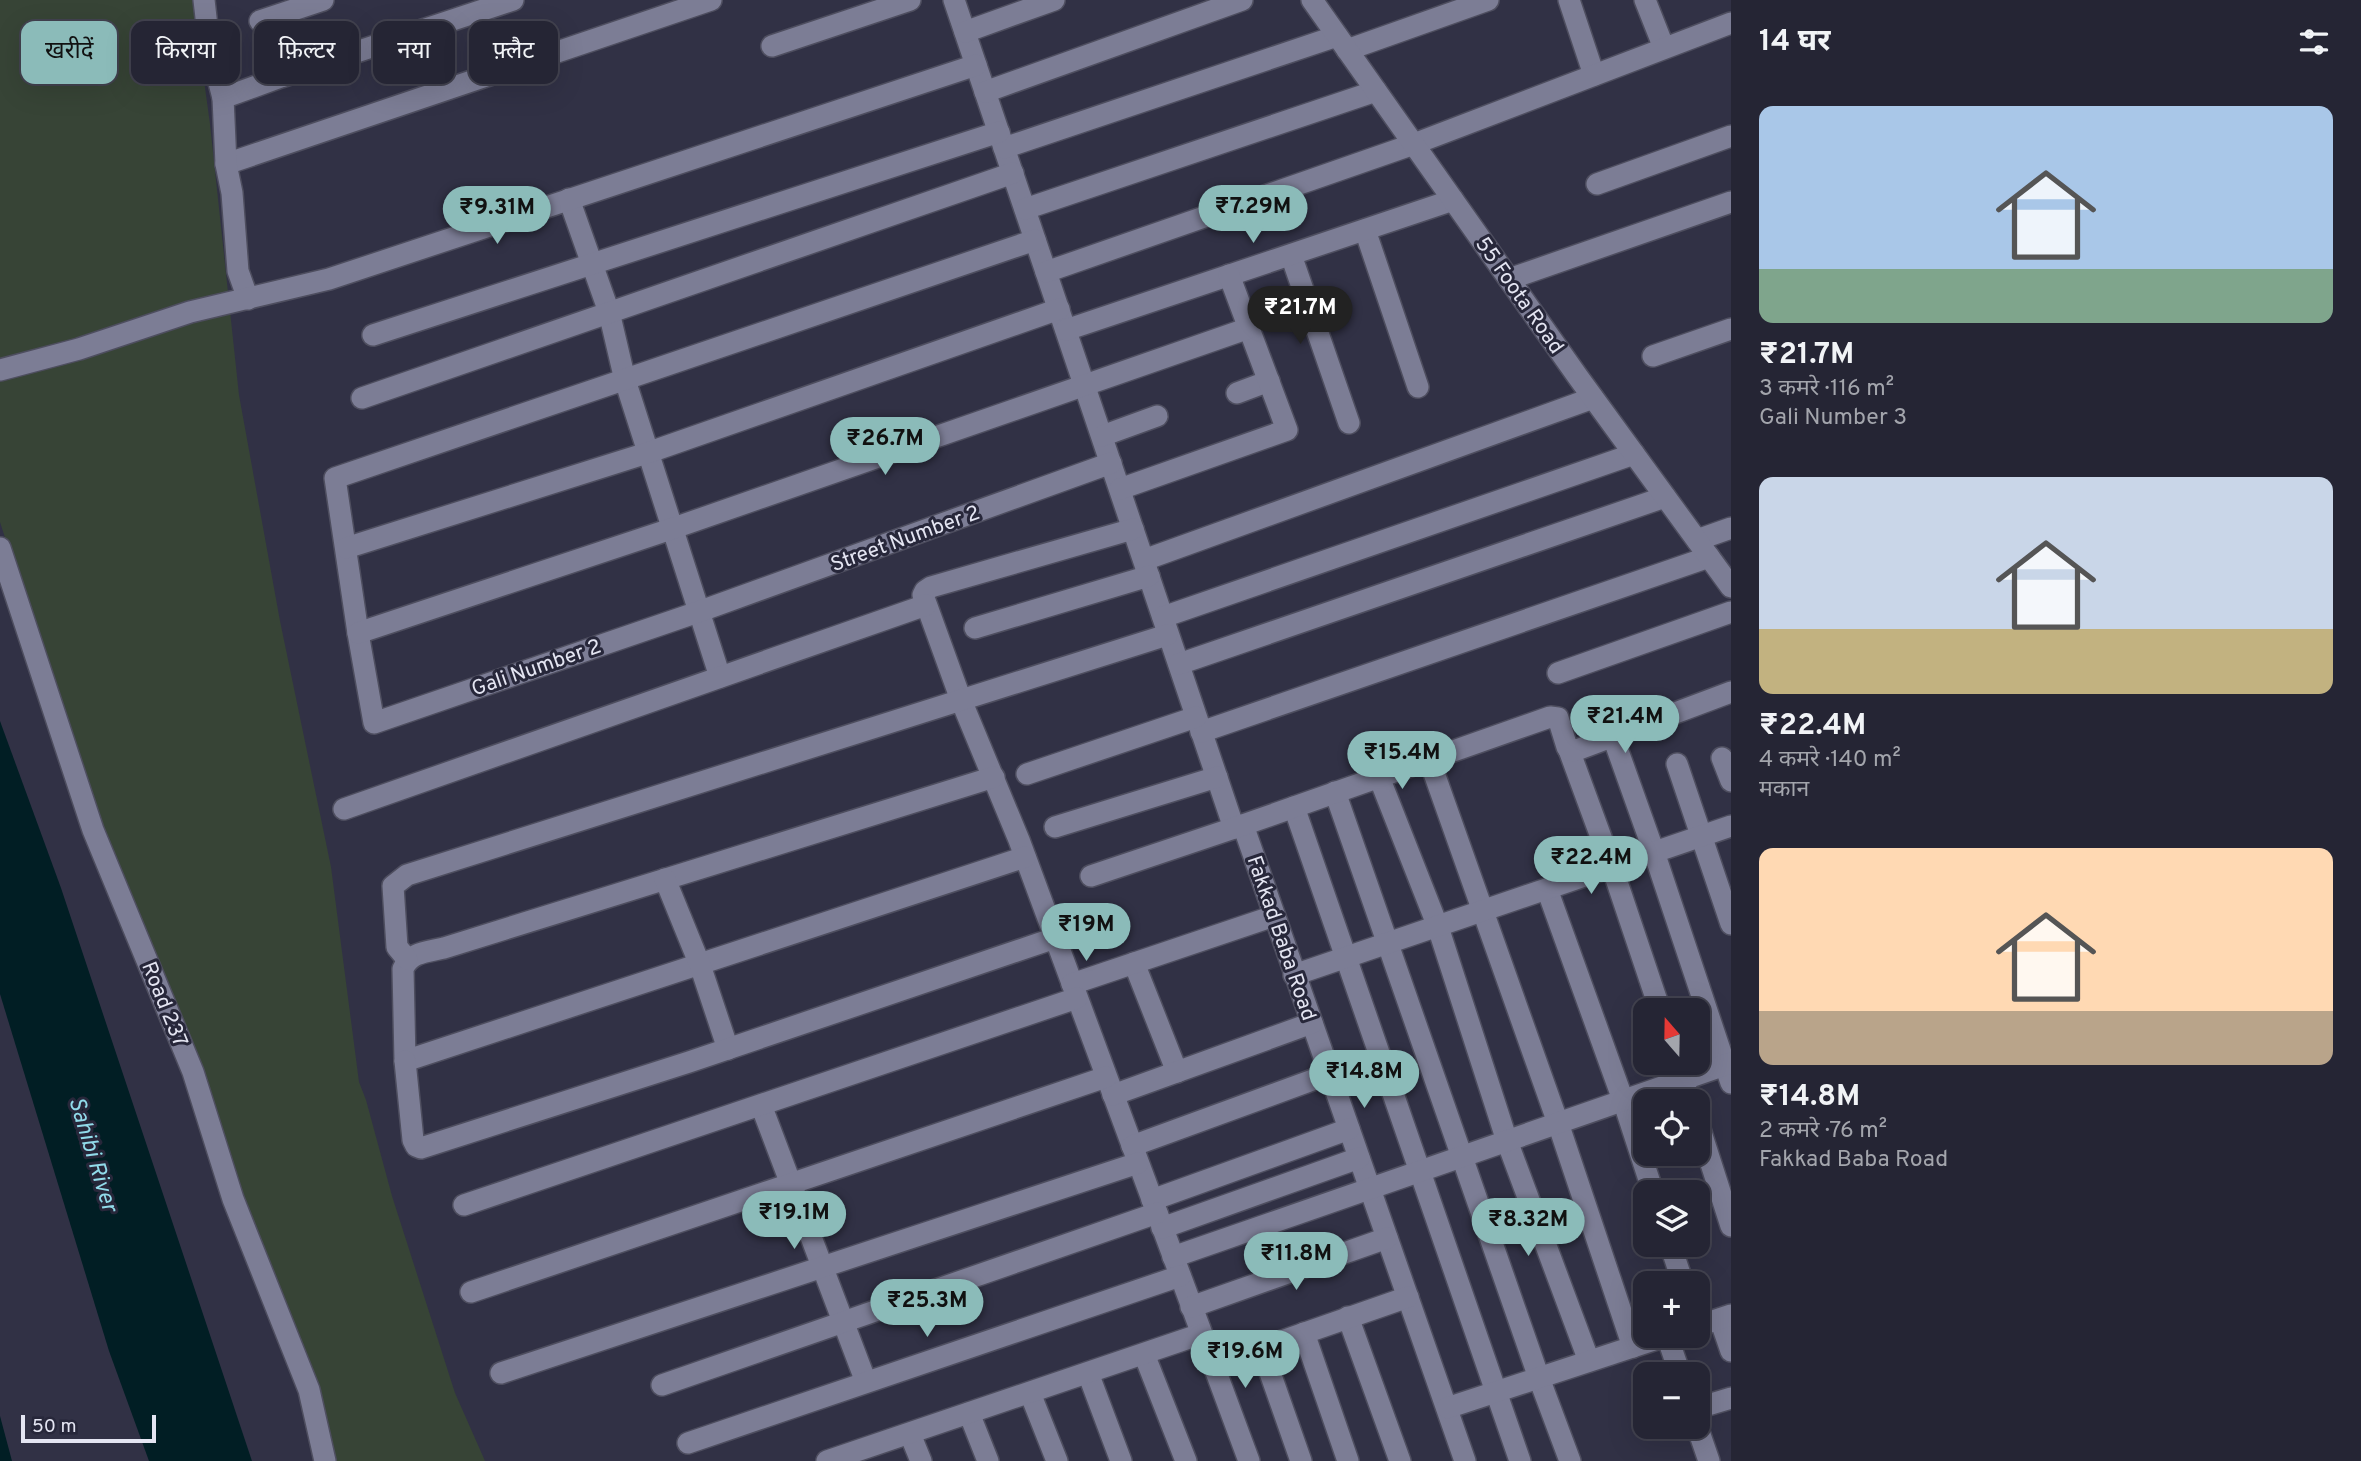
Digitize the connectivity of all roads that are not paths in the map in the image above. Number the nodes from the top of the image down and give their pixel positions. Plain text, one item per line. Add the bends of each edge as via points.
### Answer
1 (204, 0) edge
2 (323, 0) edge
3 (513, 0) edge
4 (711, 0) edge
5 (910, 0) edge
6 (954, 0) edge
7 (1054, 0) edge
8 (1242, 0) edge
9 (1312, 0) edge
10 (1488, 0) edge
11 (1570, 0) edge
12 (1645, 0) edge
13 (260, 21) dead end
14 (1731, 23) edge
15 (965, 32) junction
16 (1342, 43) junction
17 (772, 46) dead end
18 (1664, 48) junction
19 (976, 65) junction
20 (1594, 75) junction
21 (1376, 91) junction
22 (985, 92) junction
23 (223, 98) junction
24 (1731, 136) edge
25 (1002, 140) junction
26 (1413, 144) junction
27 (226, 164) junction
28 (1013, 173) junction
29 (1597, 184) dead end
30 (569, 199) junction
31 (1453, 200) junction
32 (1731, 202) edge
33 (1025, 209) junction
34 (1365, 229) junction
35 (1035, 240) junction
36 (1291, 255) junction
37 (593, 264) junction
38 (1046, 272) junction
39 (1229, 275) junction
40 (1509, 279) junction
41 (248, 299) junction
42 (1059, 309) junction
43 (610, 312) junction
44 (1249, 328) junction
45 (1731, 329) edge
46 (1066, 330) junction
47 (373, 335) dead end
48 (1653, 356) dead end
49 (0, 370) edge
50 (625, 380) junction
51 (1269, 381) junction
52 (1085, 385) junction
53 (1418, 387) dead end
54 (1237, 393) dead end
55 (362, 398) dead end
56 (1593, 398) junction
57 (1157, 416) dead end
58 (1349, 423) dead end
59 (1102, 436) junction
60 (647, 453) junction
61 (1634, 454) junction
62 (1111, 463) junction
63 (1120, 489) junction
64 (1665, 497) junction
65 (671, 528) junction
66 (1731, 528) edge
67 (1133, 529) junction
68 (0, 548) edge
69 (346, 548) junction
70 (1703, 549) junction
71 (1146, 568) junction
72 (1731, 587) edge
73 (926, 605) junction
74 (698, 612) junction
75 (1731, 612) edge
76 (1165, 626) junction
77 (975, 628) dead end
78 (358, 633) junction
79 (1179, 664) junction
80 (1558, 673) dead end
81 (720, 677) junction
82 (1731, 692) edge
83 (961, 700) junction
84 (1199, 725) junction
85 (1613, 737) junction
86 (1569, 750) junction
87 (1722, 758) dead end
88 (1429, 760) junction
89 (1677, 764) dead end
90 (1027, 774) dead end
91 (994, 777) junction
92 (1217, 777) junction
93 (1379, 777) junction
94 (1731, 781) edge
95 (1335, 792) junction
96 (1294, 807) junction
97 (344, 809) dead end
98 (1731, 825) edge
99 (1239, 826) junction
100 (1055, 827) dead end
101 (1701, 836) junction
102 (1654, 852) junction
103 (1025, 857) junction
104 (1612, 867) junction
105 (1091, 876) dead end
106 (665, 879) junction
107 (1547, 889) junction
108 (1482, 912) junction
109 (1274, 916) junction
110 (1731, 925) edge
111 (1438, 927) junction
112 (1055, 939) junction
113 (1388, 944) junction
114 (1348, 957) junction
115 (407, 959) junction
116 (1134, 963) junction
117 (700, 965) junction
118 (1294, 975) junction
119 (1074, 991) junction
120 (1656, 998) edge
121 (1312, 1023) junction
122 (728, 1049) junction
123 (405, 1061) junction
124 (1710, 1071) edge
125 (1729, 1071) edge
126 (1177, 1072) junction
127 (1329, 1074) junction
128 (1672, 1075) edge
129 (1110, 1086) junction
130 (1623, 1101) junction
131 (761, 1104) junction
132 (1558, 1123) junction
133 (1349, 1129) junction
134 (1507, 1141) junction
135 (1135, 1154) junction
136 (1461, 1157) junction
137 (1359, 1158) junction
138 (1710, 1160) edge
139 (1419, 1171) junction
140 (1649, 1180) edge
141 (790, 1184) junction
142 (1370, 1188) junction
143 (464, 1205) dead end
144 (1157, 1214) junction
145 (1731, 1226) edge
146 (1387, 1238) junction
147 (1176, 1266) junction
148 (822, 1267) junction
149 (471, 1292) dead end
150 (1408, 1297) junction
151 (1191, 1307) junction
152 (1348, 1317) junction
153 (1725, 1317) edge
154 (844, 1322) junction
155 (1304, 1333) junction
156 (1201, 1334) junction
157 (1633, 1347) joint
158 (1261, 1348) junction
159 (1731, 1351) edge
160 (1144, 1353) junction
161 (1589, 1361) junction
162 (1213, 1365) junction
163 (501, 1373) dead end
164 (1088, 1373) junction
165 (1539, 1378) junction
166 (866, 1382) junction
167 (662, 1385) dead end
168 (1496, 1391) junction
169 (1030, 1392) junction
170 (1731, 1398) edge
171 (1710, 1404) edge
172 (1447, 1408) junction
173 (969, 1413) junction
174 (910, 1434) junction
175 (1701, 1439) edge
176 (688, 1443) dead end
177 (859, 1456) edge
178 (325, 1461) edge
179 (827, 1461) edge
180 (921, 1461) edge
181 (988, 1461) edge
182 (1057, 1461) edge
183 (1121, 1461) edge
184 (1186, 1461) edge
185 (1249, 1461) edge
186 (1301, 1461) edge
187 (1348, 1461) edge
188 (1400, 1461) edge
189 (1465, 1461) edge
190 (1520, 1461) edge
191 (1570, 1461) edge
192 (1709, 1461) edge

1 - 23 street
2 - 13 street
3 - 23 street
4 - 27 street
5 - 17 street
6 - 15 street, Fakkad Baba Road
7 - 15 street
8 - 22 street
9 - 16 street, 55 Foota Road
10 - 16 street
11 - 20 street
12 - 18 street
14 - 18 street
15 - 19 street, Fakkad Baba Road
16 - 21 street, 55 Foota Road
16 - 25 street
18 - 20 street
19 - 22 street, Fakkad Baba Road
19 - 30 street
20 - 26 street
21 - 26 street, 55 Foota Road
21 - 33 street
22 - 25 street, Fakkad Baba Road
23 - 27 street
24 - 29 street
25 - 28 street, Fakkad Baba Road
25 - 37 street
26 - 31 street, 55 Foota Road
26 - 38 street
27 - 41 street via 238,271
28 - 33 street, Fakkad Baba Road
28 - 43 street
30 - 37 street
30 - 41 street via 341,275
31 - 34 street
31 - 40 street, 55 Foota Road
32 - 40 street
33 - 35 street, Fakkad Baba Road
34 - 36 street
34 - 53 street
35 - 38 street, Fakkad Baba Road
35 - 50 street
36 - 39 street
36 - 58 street
37 - 43 street
37 - 47 street
38 - 42 street, Fakkad Baba Road
39 - 44 street
39 - 46 street
40 - 56 street, 55 Foota Road
41 - 49 street
42 - 46 street, Fakkad Baba Road
42 - 60 street
43 - 50 street
43 - 55 street
44 - 51 street
44 - 52 street
45 - 48 street
46 - 52 street, Fakkad Baba Road
50 - 60 street
50 - 69 street via 335,478
51 - 54 street
51 - 63 street via 1287,430
52 - 59 street, Fakkad Baba Road
52 - 65 street
56 - 61 street, 55 Foota Road
56 - 71 street
57 - 59 street
59 - 62 street, Fakkad Baba Road
60 - 65 street
60 - 69 street
61 - 64 street, 55 Foota Road
61 - 76 street
62 - 63 street, Fakkad Baba Road
62 - 74 street, Street Number 2
63 - 67 street, Fakkad Baba Road
64 - 70 street, 55 Foota Road
64 - 79 street
65 - 74 street
65 - 78 street
66 - 70 street
67 - 71 street, Fakkad Baba Road
67 - 73 street via 931,587 923,595
68 - 178 street, Road 237 via 93,830 193,1072 233,1199 309,1390
69 - 78 street
70 - 72 street, 55 Foota Road
70 - 84 street
71 - 76 street, Fakkad Baba Road
71 - 77 street
73 - 81 street
73 - 83 street
74 - 78 street, Gali Number 2 via 374,723
74 - 81 street
75 - 80 street
76 - 79 street, Fakkad Baba Road
76 - 83 street
79 - 84 street, Fakkad Baba Road
81 - 97 street
82 - 85 street
83 - 91 street
83 - 115 street via 407,875 393,886 397,947
84 - 90 street
84 - 92 street, Fakkad Baba Road
85 - 86 street via 1579,751
85 - 102 street
86 - 88 street via 1558,718 1550,716
86 - 104 street
87 - 94 street
88 - 93 street
88 - 108 street
89 - 101 street
91 - 103 street
91 - 106 street
92 - 99 street, Fakkad Baba Road
92 - 100 street
93 - 95 street
93 - 111 street
95 - 96 street
95 - 113 street
96 - 99 street
96 - 114 street
98 - 101 street
99 - 105 street
99 - 109 street, Fakkad Baba Road
101 - 102 street
101 - 110 street
102 - 104 street
102 - 125 street
103 - 112 street
103 - 117 street
104 - 107 street
104 - 120 street
106 - 115 street
106 - 117 street
107 - 108 street
107 - 130 street
108 - 111 street
108 - 132 street
109 - 116 street
109 - 118 street, Fakkad Baba Road
111 - 113 street
111 - 134 street
112 - 119 street
112 - 122 street
113 - 114 street
113 - 136 street
114 - 118 street
114 - 139 street
115 - 123 street via 403,969
116 - 119 street
116 - 126 street
117 - 122 street
117 - 123 street
118 - 121 street, Fakkad Baba Road
119 - 129 street
119 - 131 street
121 - 126 street
121 - 127 street, Fakkad Baba Road
122 - 123 street via 421,1148 413,1140
124 - 125 street
126 - 129 street
127 - 133 street, Fakkad Baba Road
127 - 135 street
128 - 130 street
129 - 135 street
129 - 141 street
130 - 132 street
130 - 140 street
131 - 141 street
131 - 143 street
132 - 134 street
132 - 157 street
133 - 137 street, Fakkad Baba Road
133 - 144 street
134 - 136 street
134 - 161 street
135 - 144 street
135 - 148 street
136 - 139 street
136 - 165 street
137 - 142 street, Fakkad Baba Road
137 - 144 street
138 - 145 street
139 - 142 street
139 - 168 street
141 - 148 street
141 - 149 street
142 - 146 street, Fakkad Baba Road
142 - 147 street
144 - 147 street
144 - 154 street
146 - 150 street, Fakkad Baba Road
146 - 151 street
147 - 151 street
147 - 166 street
148 - 154 street
148 - 163 street
150 - 152 street
150 - 172 street, Fakkad Baba Road
151 - 156 street
152 - 155 street
152 - 188 street
153 - 159 street
154 - 166 street
154 - 167 street
155 - 158 street
155 - 187 street
156 - 160 street
156 - 162 street
157 - 161 street
158 - 162 street
158 - 186 street
160 - 164 street
160 - 184 street
161 - 165 street
162 - 185 street
164 - 169 street
164 - 183 street
165 - 168 street
165 - 191 street
166 - 176 street
168 - 172 street
168 - 190 street
169 - 173 street
169 - 182 street
170 - 171 street
172 - 189 street, Fakkad Baba Road
173 - 174 street
173 - 181 street
174 - 177 street
174 - 180 street
175 - 192 street
177 - 179 street

